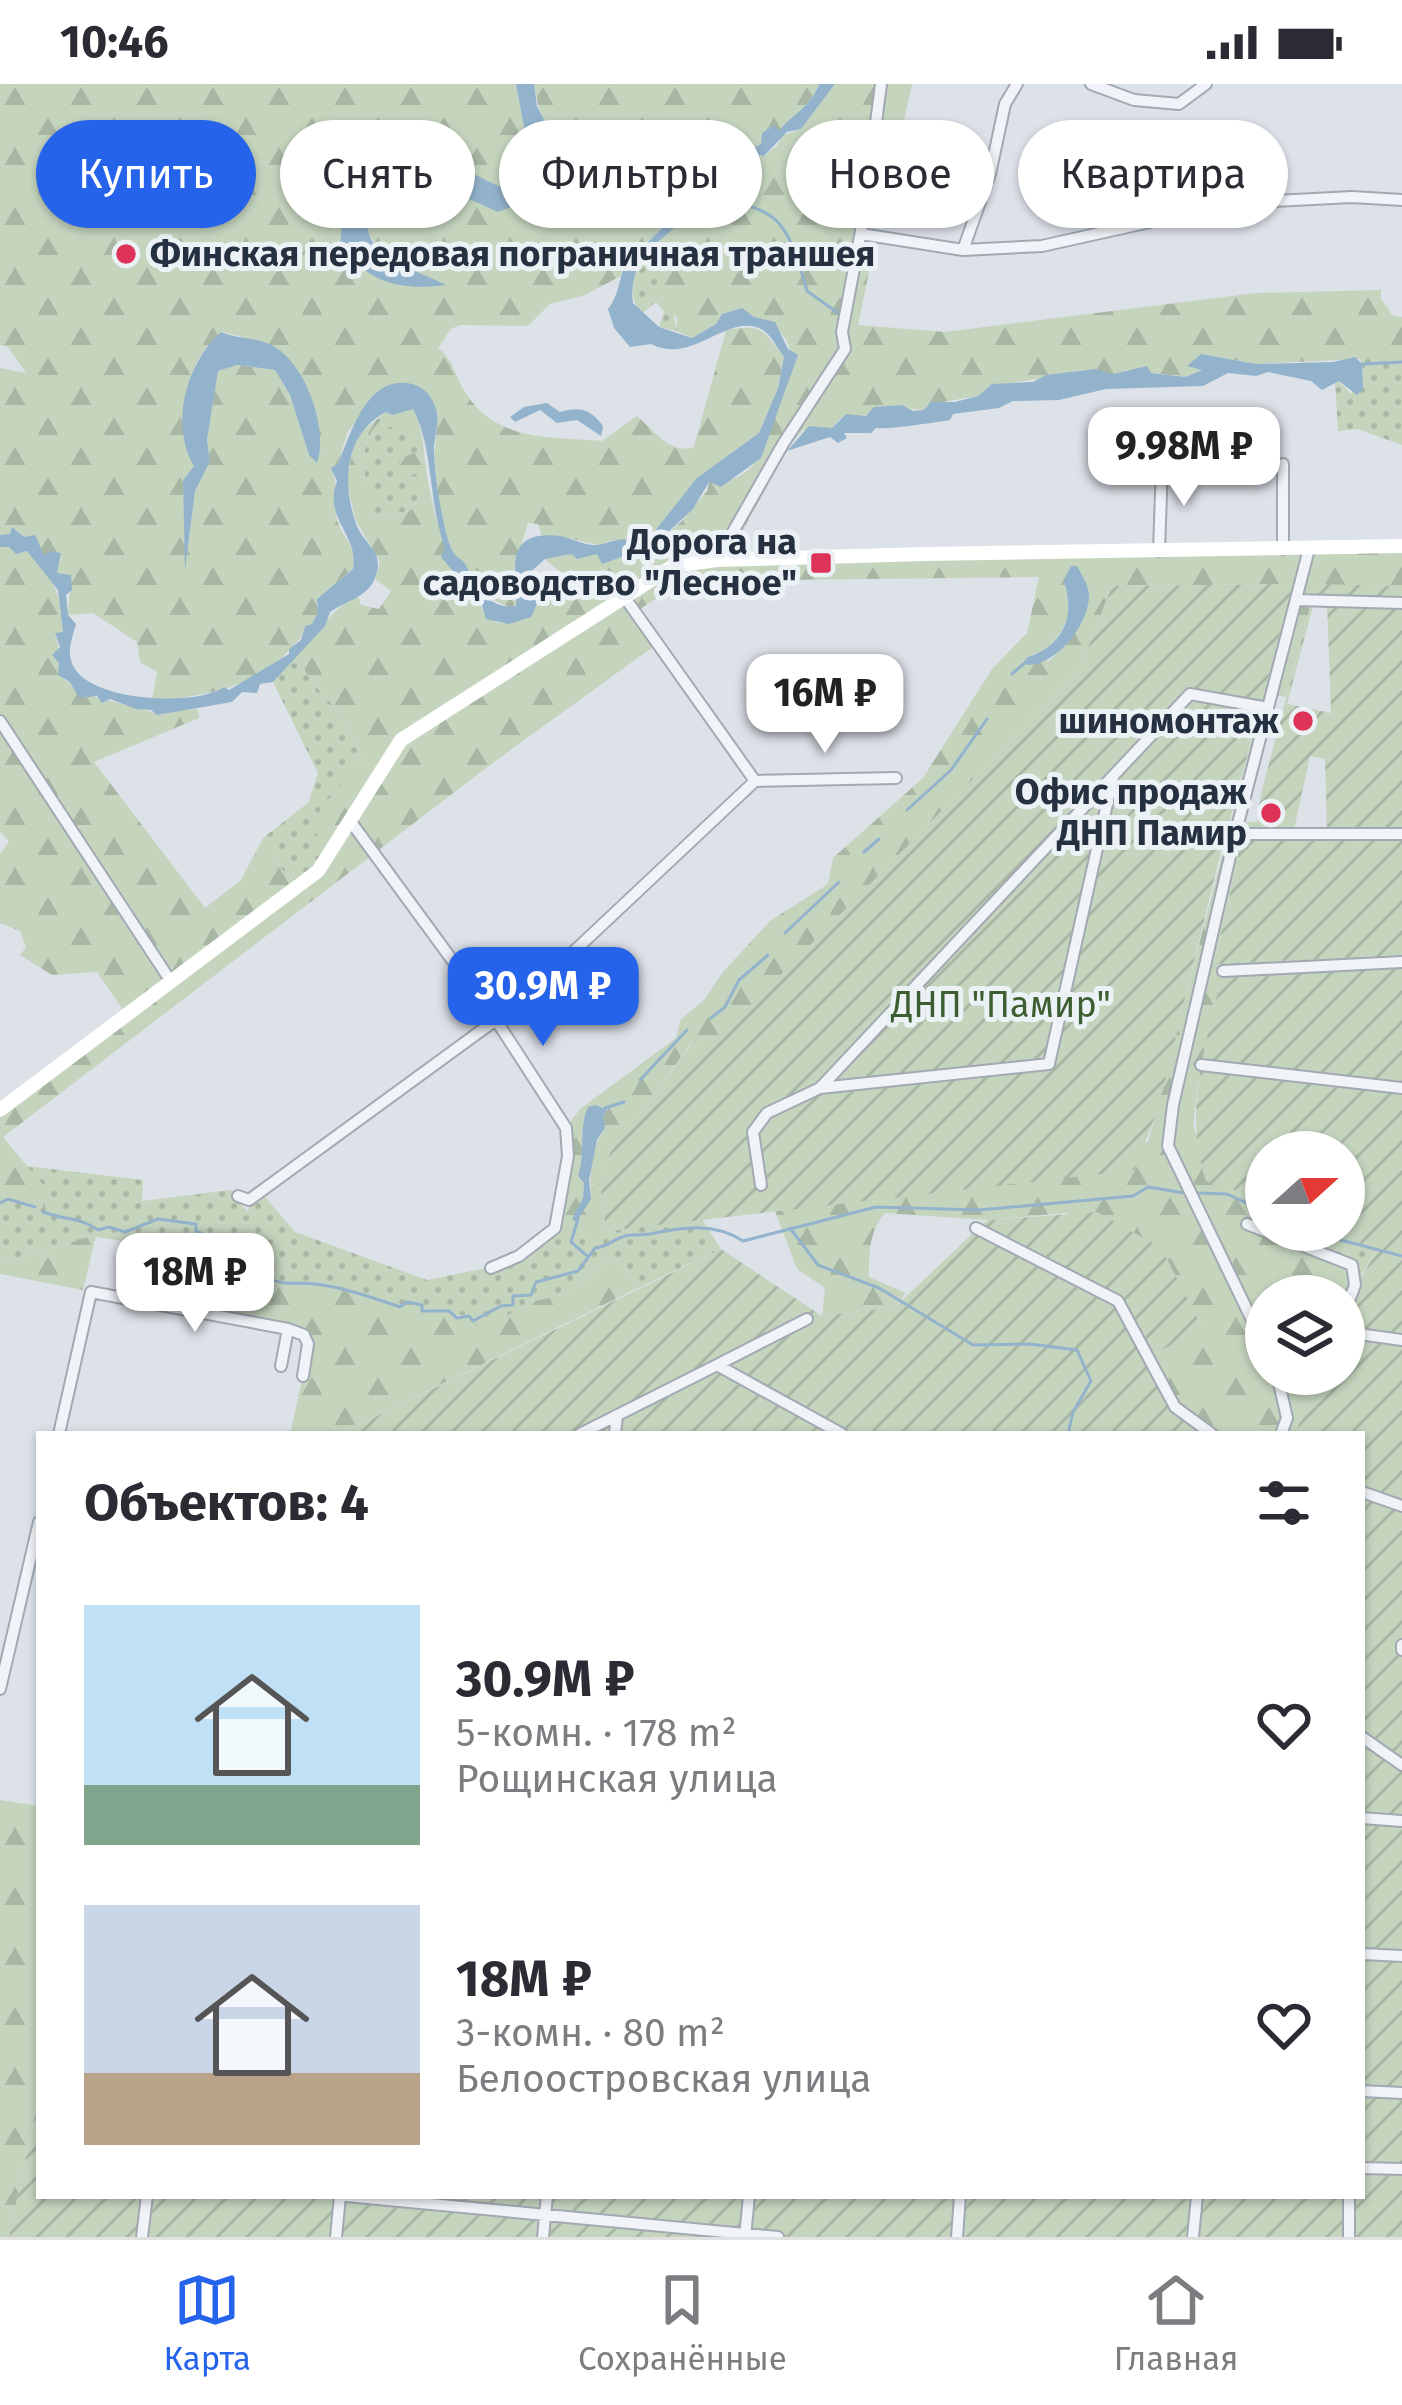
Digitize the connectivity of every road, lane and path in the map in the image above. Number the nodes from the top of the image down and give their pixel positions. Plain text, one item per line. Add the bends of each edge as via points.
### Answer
1 (881, 84) edge
2 (1017, 84) edge
3 (1091, 84) edge
4 (1206, 84) edge
5 (1402, 200) edge
6 (861, 234) junction
7 (963, 250) junction
8 (1283, 464) dead end
9 (1162, 465) dead end
10 (1402, 546) edge
11 (1283, 549) junction
12 (1309, 549) junction
13 (1159, 551) junction
14 (717, 560) junction
15 (623, 596) junction
16 (1297, 600) junction
17 (1402, 603) edge
18 (1268, 708) junction
19 (0, 721) edge
20 (1114, 776) junction
21 (896, 778) dead end
22 (755, 781) junction
23 (351, 821) junction
24 (1235, 834) junction
25 (1402, 834) edge
26 (1402, 962) edge
27 (1222, 971) dead end
28 (170, 980) junction
29 (496, 1020) junction
30 (1201, 1065) dead end
31 (820, 1088) junction
32 (1402, 1088) edge
33 (0, 1110) edge
34 (761, 1185) dead end
35 (238, 1196) dead end
36 (976, 1228) dead end
37 (1316, 1251) edge
38 (491, 1268) dead end
39 (1354, 1275) edge
40 (1245, 1306) edge
41 (807, 1319) dead end
42 (288, 1329) junction
43 (1365, 1335) edge
44 (1402, 1340) edge
45 (717, 1365) junction
46 (281, 1366) dead end
47 (303, 1376) dead end
48 (1282, 1395) edge
49 (617, 1415) junction
50 (826, 1429) edge
51 (60, 1431) edge
52 (586, 1431) edge
53 (615, 1431) edge
54 (1207, 1431) edge
55 (1282, 1431) edge
56 (1365, 1493) edge
57 (1402, 1506) edge
58 (36, 1535) edge
59 (0, 1690) edge
60 (1365, 1739) edge
61 (1402, 1765) edge
62 (1365, 1818) edge
63 (1402, 1821) edge
64 (1365, 1954) edge
65 (1402, 1956) edge
66 (1365, 2091) edge
67 (1402, 2093) edge
68 (1365, 2168) edge
69 (1402, 2169) edge
70 (147, 2199) edge
71 (342, 2199) edge
72 (372, 2199) edge
73 (547, 2199) edge
74 (749, 2199) edge
75 (960, 2199) edge
76 (1197, 2199) edge
77 (1349, 2199) edge
78 (545, 2217) junction
79 (745, 2235) edge
80 (142, 2237) edge
81 (336, 2237) edge
82 (543, 2237) edge
83 (778, 2237) edge
84 (957, 2237) edge
85 (1193, 2237) edge
86 (1349, 2237) edge

1 - 6 street
2 - 7 street
3 - 4 street via 1134,100 1179,104
5 - 7 street via 1235,203 1042,246
6 - 7 street
6 - 14 street via 845,349
8 - 11 street
9 - 13 street
10 - 12 street
11 - 12 street
11 - 13 street
12 - 16 street
13 - 14 street
14 - 15 street via 673,566
15 - 22 street
15 - 23 street via 401,740
16 - 17 street
16 - 18 street
18 - 20 street via 1190,694
18 - 24 street
19 - 28 street
20 - 31 street
20 - 31 street via 1049,1064
21 - 22 street
22 - 29 street
23 - 28 street via 318,871
23 - 29 street
24 - 25 street
24 - 40 street via 1168,1146
26 - 27 street
28 - 33 street
29 - 35 street via 249,1201
29 - 38 street via 566,1128 568,1156 555,1228
30 - 32 street
31 - 34 street via 767,1113 753,1132
36 - 54 street via 1118,1301 1175,1407
37 - 39 street via 1352,1265
41 - 45 street
42 - 46 street
42 - 47 street via 308,1344
42 - 51 street via 91,1292
43 - 44 street
45 - 49 street
45 - 50 street
48 - 55 street
49 - 52 street
49 - 53 street
56 - 57 street
58 - 59 street
60 - 61 street
62 - 63 street
64 - 65 street
66 - 67 street
68 - 69 street
70 - 80 street
71 - 81 street
72 - 78 street
73 - 78 street
74 - 79 street
75 - 84 street
76 - 85 street
77 - 86 street
78 - 79 street
78 - 82 street
79 - 83 street

